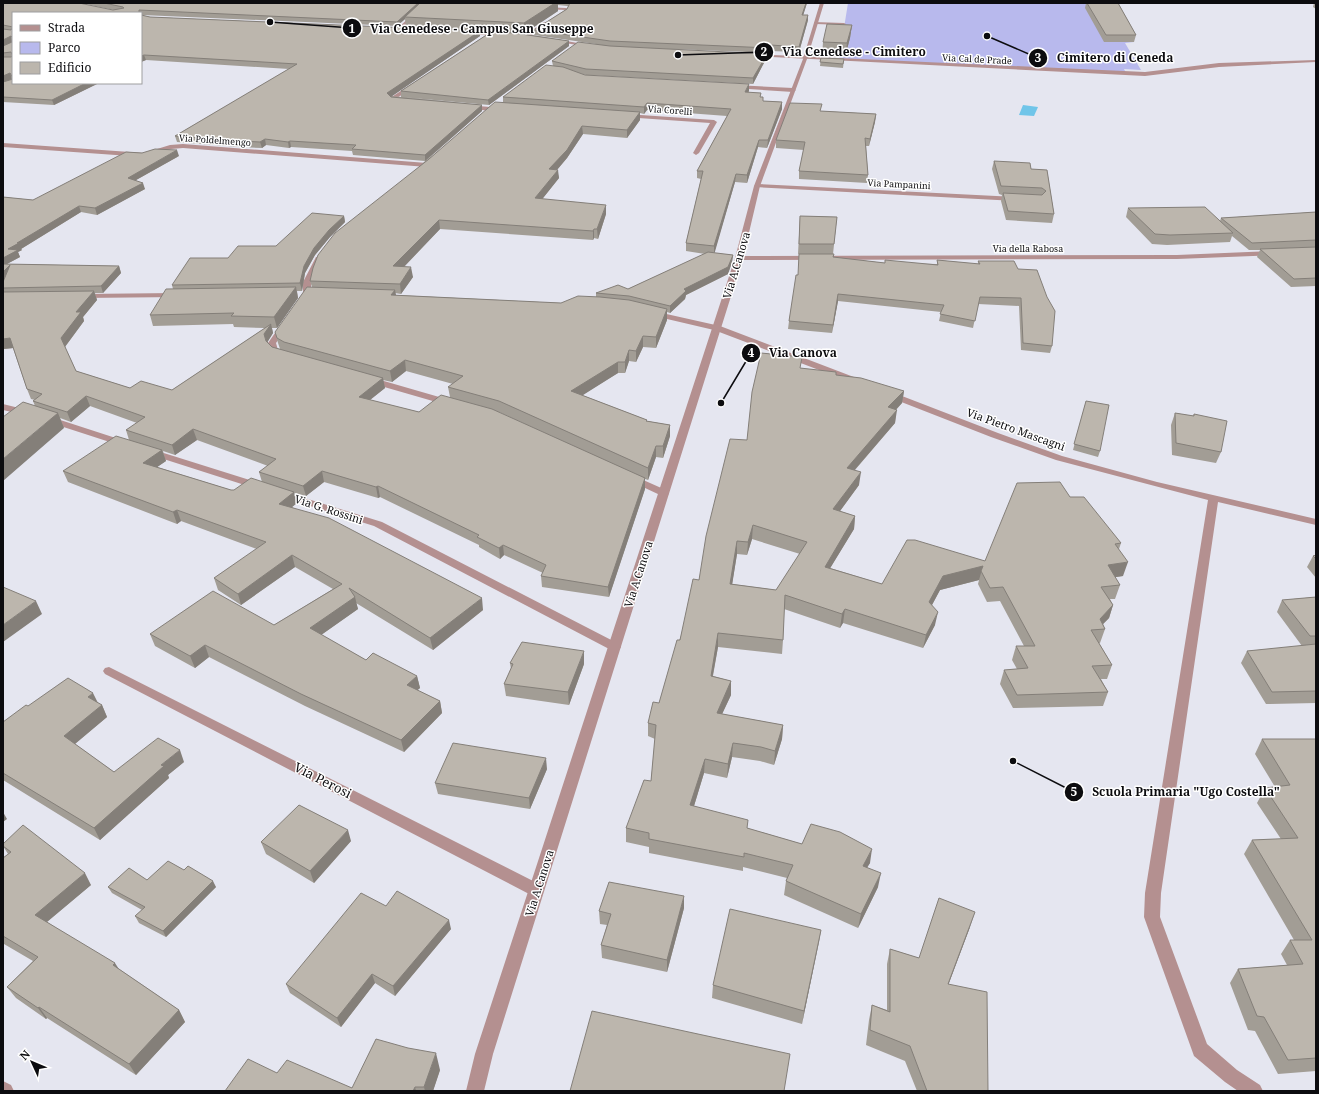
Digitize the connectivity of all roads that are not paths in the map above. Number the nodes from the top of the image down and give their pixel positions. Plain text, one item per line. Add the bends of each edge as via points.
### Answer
1 (822, 3) edge
2 (535, 8) edge
3 (421, 9) edge
4 (560, 15) edge
5 (549, 21) edge
6 (816, 23) junction
7 (844, 24) edge
8 (392, 30) edge
9 (400, 30) junction
10 (407, 30) edge
11 (463, 33) edge
12 (490, 34) junction
13 (509, 35) edge
14 (535, 37) edge
15 (481, 40) edge
16 (550, 40) edge
17 (577, 44) junction
18 (598, 47) edge
19 (570, 49) edge
20 (746, 54) edge
21 (805, 59) junction
22 (1316, 61) edge
23 (417, 82) edge
24 (731, 87) edge
25 (793, 90) junction
26 (407, 101) edge
27 (460, 106) edge
28 (485, 114) edge
29 (621, 116) edge
30 (3, 146) edge
31 (696, 153) dead end
32 (433, 160) edge
33 (427, 165) junction
34 (421, 169) edge
35 (757, 186) junction
36 (1025, 199) edge
37 (1278, 252) edge
38 (320, 255) edge
39 (739, 258) junction
40 (294, 294) edge
41 (311, 294) junction
42 (186, 295) edge
43 (75, 296) edge
44 (643, 311) edge
45 (717, 328) junction
46 (294, 359) edge
47 (361, 378) edge
48 (866, 385) edge
49 (881, 391) edge
50 (459, 405) edge
51 (3, 407) edge
52 (622, 474) edge
53 (664, 493) junction
54 (1213, 498) junction
55 (1316, 522) edge
56 (615, 647) junction
57 (109, 671) dead end
58 (536, 890) junction
59 (475, 1091) edge
60 (1254, 1091) edge

1 - 6 street, Via A.Canova
2 - 4 street via 568,7
3 - 9 street
5 - 14 street via 524,36
6 - 7 street
6 - 21 street, Via A.Canova
8 - 9 street
9 - 10 street
11 - 12 street
12 - 13 street
12 - 15 street
16 - 17 street
17 - 18 street
17 - 19 street
20 - 21 street, Via Cal de Prade
21 - 22 street, Via Cal de Prade via 1145,74 1219,65
21 - 25 street, Via A.Canova
23 - 26 street via 392,100
24 - 25 street
25 - 35 street, Via A.Canova
27 - 28 street via 492,108
29 - 31 street, Via Corelli via 714,122
30 - 33 street, Via Poldelmengo via 144,154 183,146
32 - 33 street
33 - 34 street
35 - 36 street, Via Pampanini
35 - 39 street, Via A.Canova
37 - 39 street, Via della Rabosa via 1169,257
38 - 41 street via 307,282
39 - 45 street, Via A.Canova
40 - 41 street
41 - 46 street via 294,312 272,343 274,351
42 - 43 street
44 - 45 street
45 - 48 street
45 - 53 street, Via A.Canova
47 - 50 street
49 - 54 street, Via Pietro Mascagni via 1034,450
51 - 56 street, Via G. Rossini via 378,524
52 - 53 street
53 - 56 street, Via A.Canova
54 - 55 street, Via Pietro Mascagni
54 - 60 street via 1153,893 1152,918 1200,1050
56 - 58 street, Via A.Canova
57 - 58 street, Via Perosi
58 - 59 street, Via A.Canova via 484,1054

